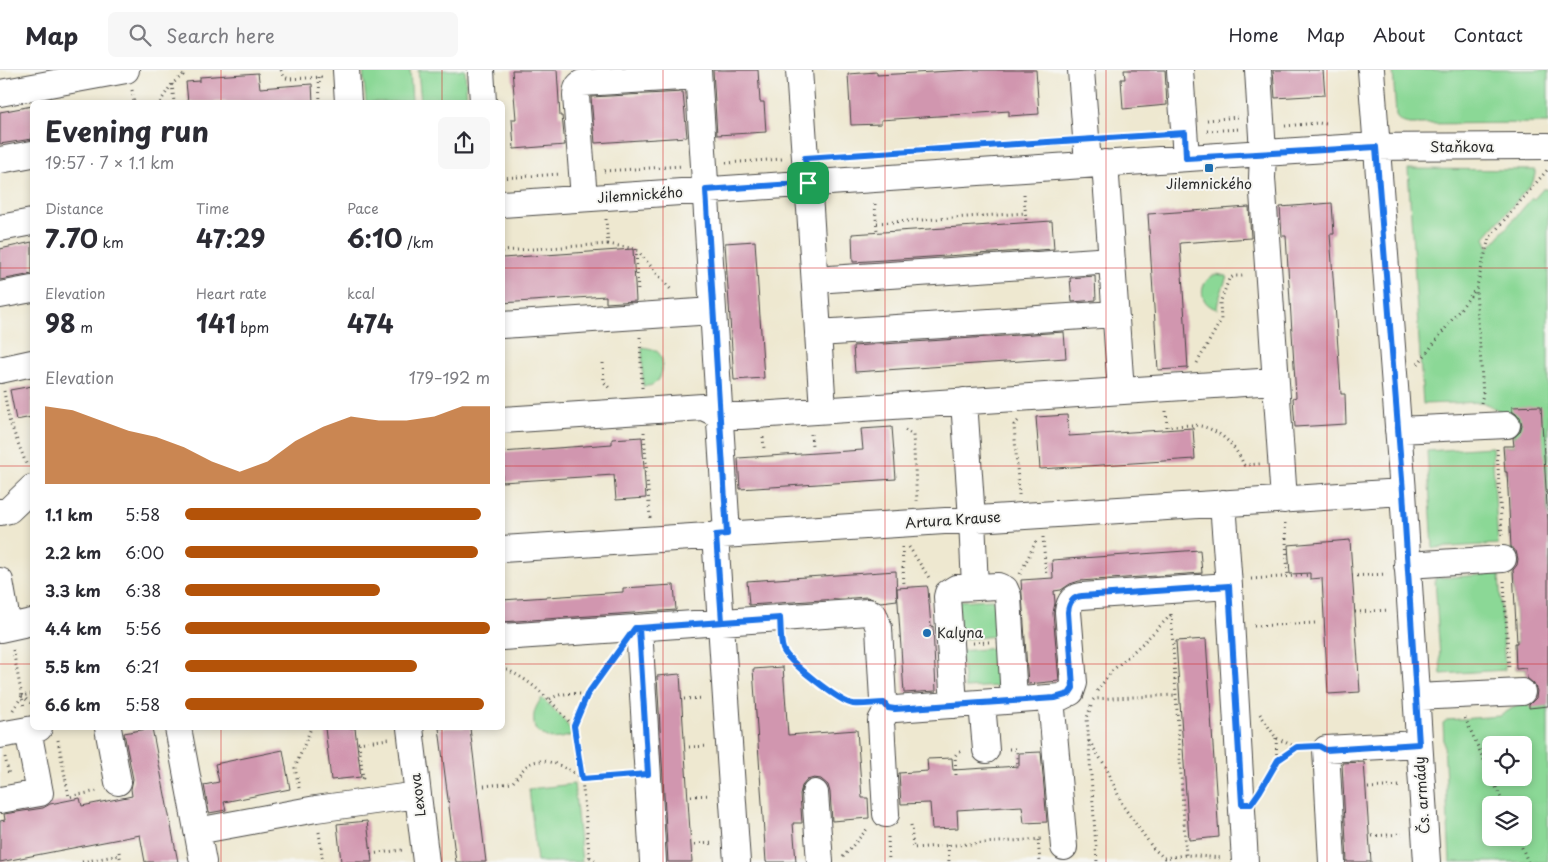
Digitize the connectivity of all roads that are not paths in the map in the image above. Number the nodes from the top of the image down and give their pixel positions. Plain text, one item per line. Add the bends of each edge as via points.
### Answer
1 (126, 70) edge
2 (481, 70) edge
3 (799, 70) edge
4 (1081, 70) edge
5 (1180, 70) edge
6 (1258, 70) edge
7 (1371, 70) edge
8 (346, 73) edge
9 (698, 73) edge
10 (12, 84) edge
11 (348, 100) edge
12 (484, 100) edge
13 (1262, 132) junction
14 (1185, 138) junction
15 (1548, 146) edge
16 (1376, 147) junction
17 (30, 154) edge
18 (0, 160) edge
19 (1097, 164) junction
20 (808, 183) junction
21 (706, 190) junction
22 (584, 198) junction
23 (505, 204) edge
24 (30, 222) edge
25 (0, 228) edge
26 (1112, 260) junction
27 (815, 280) junction
28 (30, 289) edge
29 (0, 295) edge
30 (702, 312) junction
31 (1115, 314) junction
32 (505, 325) edge
33 (818, 333) junction
34 (30, 364) edge
35 (1, 379) edge
36 (1275, 381) junction
37 (1121, 390) junction
38 (964, 401) junction
39 (823, 410) junction
40 (720, 415) junction
41 (505, 420) edge
42 (1495, 425) road end
43 (1398, 430) junction
44 (30, 490) edge
45 (1403, 492) junction
46 (1284, 500) junction
47 (1223, 502) junction
48 (0, 512) edge
49 (972, 519) junction
50 (721, 535) junction
51 (505, 549) edge
52 (1503, 559) dead end
53 (1399, 569) junction
54 (0, 581) edge
55 (1228, 583) junction
56 (975, 587) junction
57 (722, 622) junction
58 (14, 626) edge
59 (637, 628) junction
60 (505, 637) edge
61 (1522, 692) dead end
62 (1416, 697) junction
63 (1051, 698) junction
64 (1014, 700) junction
65 (982, 703) junction
66 (886, 705) junction
67 (954, 705) junction
68 (108, 730) edge
69 (178, 730) edge
70 (41, 731) edge
71 (403, 733) edge
72 (1, 735) edge
73 (1419, 744) junction
74 (986, 750) dead end
75 (118, 782) dead end
76 (815, 793) dead end
77 (418, 795) junction
78 (6, 799) edge
79 (886, 814) road end
80 (197, 831) junction
81 (1055, 841) road end
82 (418, 856) edge
83 (1235, 860) edge
84 (203, 862) edge
85 (653, 862) edge
86 (737, 862) edge
87 (820, 862) edge
88 (1332, 862) edge
89 (1427, 862) edge

1 - 10 street
2 - 12 street
3 - 20 street
4 - 19 street via 1086,139
5 - 14 street
6 - 13 street
7 - 16 street, Čs. armády
8 - 11 street
9 - 21 street
9 - 22 street via 579,85 576,96
13 - 14 street, Jilemnického
13 - 16 street, Jilemnického
13 - 36 street
14 - 19 street, Jilemnického
15 - 16 street, Staňkova
16 - 43 street, Čs. armády
17 - 18 street
19 - 20 street, Jilemnického
19 - 26 street
20 - 21 street, Jilemnického
20 - 27 street
21 - 22 street, Jilemnického
21 - 30 street
22 - 23 street, Jilemnického
24 - 25 street
26 - 27 street
26 - 31 street
27 - 33 street
28 - 29 street
30 - 32 street
30 - 40 street
31 - 33 street
31 - 37 street
33 - 39 street
34 - 35 street
36 - 37 street
36 - 46 street
37 - 38 street
38 - 39 street
38 - 49 street
39 - 40 street
40 - 41 street via 703,407
40 - 50 street
42 - 43 street
43 - 45 street, Čs. armády
44 - 48 street via 9,510
45 - 46 street, Artura Krause
45 - 53 street, Čs. armády
46 - 47 street, Artura Krause
47 - 49 street, Artura Krause
47 - 55 street
49 - 50 street, Artura Krause
49 - 56 street
50 - 51 street, Artura Krause
50 - 57 street
52 - 53 street
53 - 62 street, Čs. armády
54 - 58 street
55 - 63 street via 1170,602 1078,597 1071,601 1068,612 1073,688 1069,694
55 - 83 street via 1242,804
56 - 64 street via 1002,586 1007,592
56 - 67 street via 956,588 947,597
57 - 59 street
57 - 66 street via 860,612 874,615 879,628
57 - 86 street
59 - 60 street
59 - 85 street
61 - 62 street
62 - 73 street, Čs. armády
63 - 64 street
63 - 81 street
64 - 65 street
65 - 67 street
65 - 74 street
66 - 67 street via 895,709
66 - 79 street via 881,721
68 - 75 street
69 - 80 street
70 - 72 street
70 - 78 street via 40,793
71 - 77 street, Lexova
73 - 88 street via 1326,750
73 - 89 street, Čs. armády
76 - 87 street
77 - 80 street
77 - 82 street, Lexova
80 - 84 street

